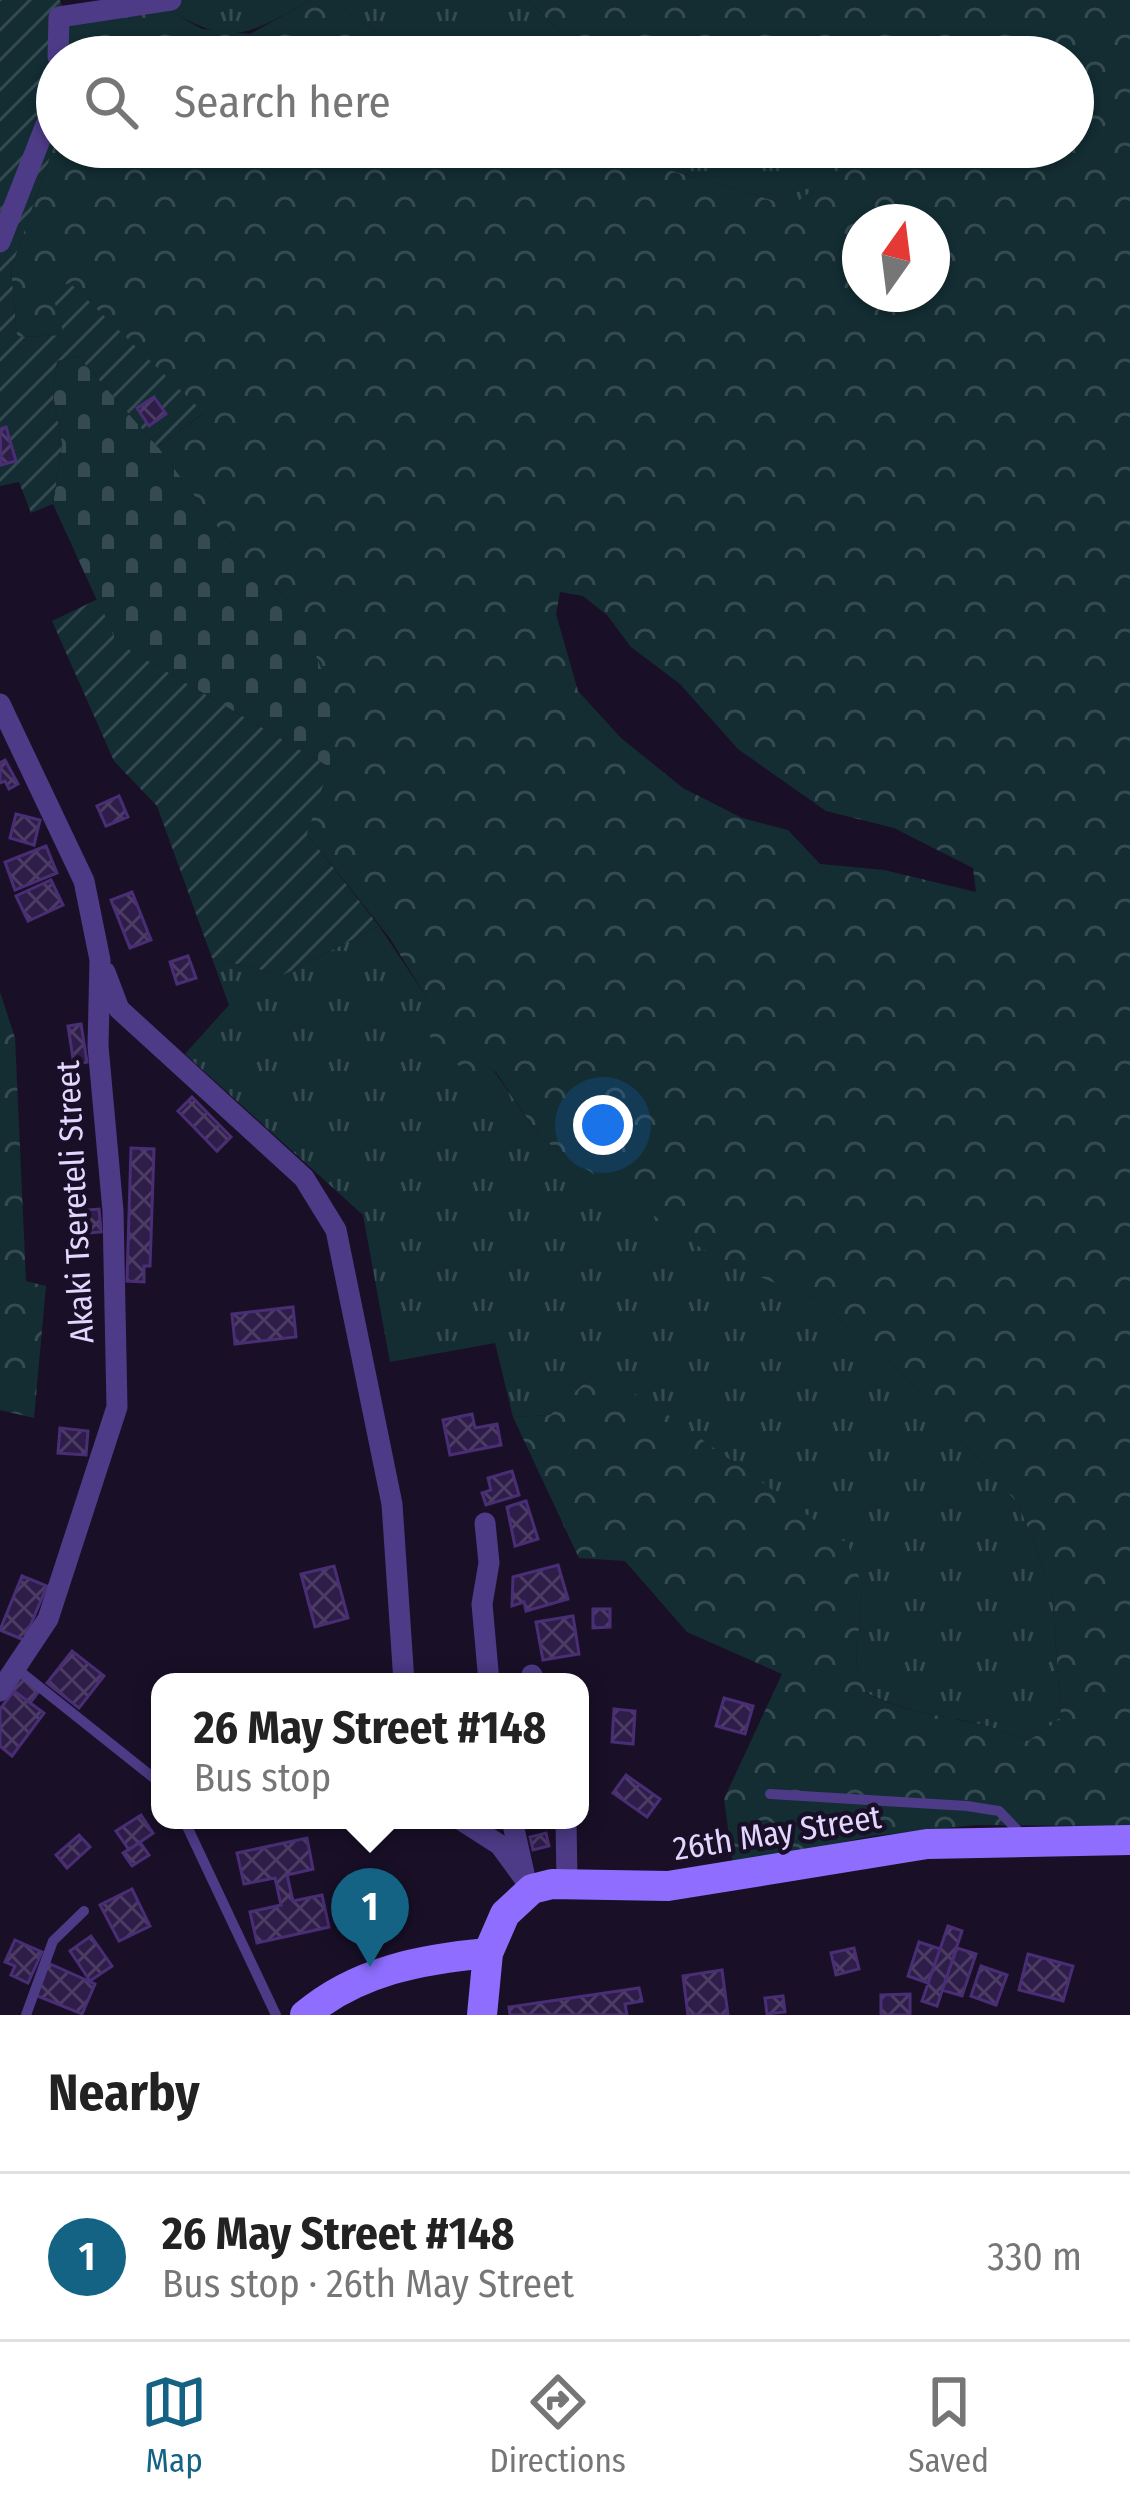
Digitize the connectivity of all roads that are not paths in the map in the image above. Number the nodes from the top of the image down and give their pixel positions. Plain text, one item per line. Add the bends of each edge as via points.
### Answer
1 (171, 0) edge
2 (59, 36) edge
3 (36, 151) edge
4 (0, 242) edge
5 (0, 704) edge
6 (100, 960) junction
7 (484, 1523) dead end
8 (17, 1669) junction
9 (403, 1673) edge
10 (488, 1673) edge
11 (0, 1691) edge
12 (151, 1776) edge
13 (770, 1794) dead end
14 (188, 1829) edge
15 (475, 1829) edge
16 (515, 1829) edge
17 (566, 1829) edge
18 (1023, 1839) junction
19 (1130, 1840) edge
20 (567, 1883) junction
21 (532, 1889) junction
22 (84, 1911) dead end
23 (488, 1953) junction
24 (26, 2015) edge
25 (276, 2015) edge
26 (305, 2015) edge
27 (482, 2015) edge

1 - 2 street via 59,17
3 - 4 street
5 - 6 street, Akaki Tsereteli Street via 85,880
6 - 8 street, Akaki Tsereteli Street via 117,1408 48,1619
6 - 9 street via 119,1009 304,1178 336,1230 392,1504
7 - 10 street
8 - 11 street, Akaki Tsereteli Street
8 - 12 lane
13 - 18 lane via 999,1811
14 - 25 lane
15 - 21 street via 500,1845
16 - 21 street
17 - 20 street
18 - 19 main road, 26th May Street
18 - 20 main road, 26th May Street via 927,1844 727,1881
20 - 21 main road, 26th May Street
21 - 23 main road via 505,1914
22 - 24 lane via 53,1941
23 - 26 main road via 421,1959 327,1996
23 - 27 main road

